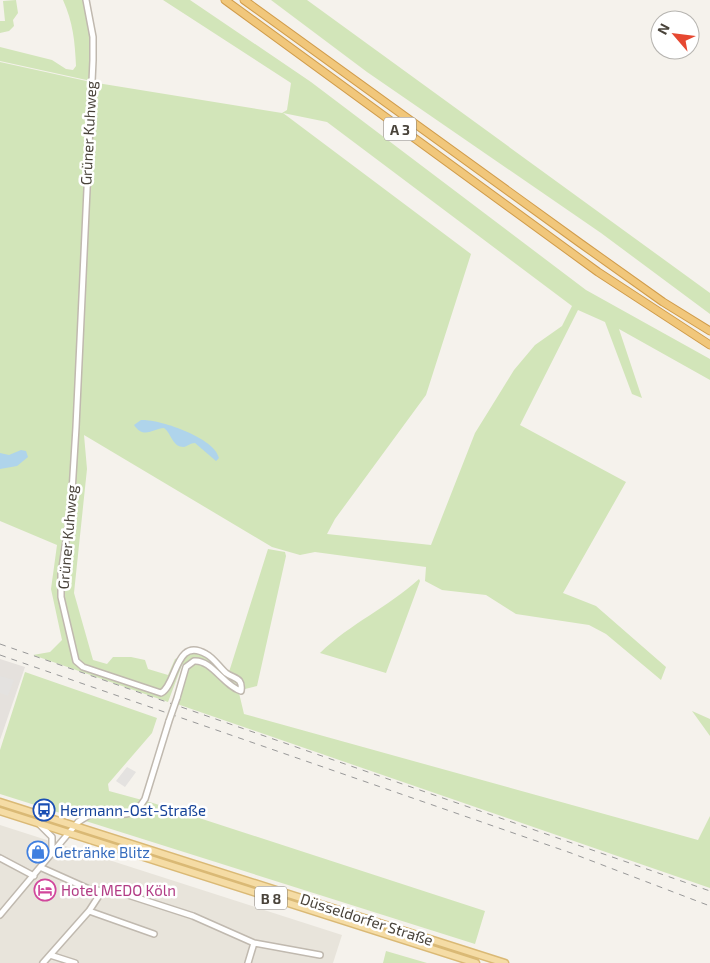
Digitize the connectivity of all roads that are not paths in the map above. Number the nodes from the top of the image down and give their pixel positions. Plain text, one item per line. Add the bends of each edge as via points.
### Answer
1 (86, 0) edge
2 (225, 0) edge
3 (244, 0) edge
4 (710, 331) edge
5 (710, 345) edge
6 (0, 802) edge
7 (0, 811) edge
8 (38, 824) junction
9 (73, 825) junction
10 (67, 833) junction
11 (52, 854) junction
12 (0, 858) edge
13 (42, 868) junction
14 (34, 876) junction
15 (102, 891) junction
16 (89, 911) junction
17 (0, 915) edge
18 (154, 934) dead end
19 (254, 943) junction
20 (50, 955) junction
21 (320, 955) dead end
22 (43, 963) edge
23 (75, 963) edge
24 (248, 963) edge
25 (476, 963) edge
26 (505, 963) edge

1 - 9 street, Grüner Kuhweg, bridge via 93,37 76,427 61,597 76,661 83,667 161,693 180,658 189,652 199,651 209,655 226,673 238,678 241,691 204,663 194,661 186,667 146,799 130,814 93,814
2 - 5 highway, A 3 via 576,257
3 - 4 highway, A 3 via 663,302
6 - 9 main road, Düsseldorfer Straße / B 8
7 - 8 main road, Düsseldorfer Straße / B 8
8 - 10 main road, Düsseldorfer Straße / B 8
8 - 11 street via 52,837
9 - 10 street
9 - 26 main road, Düsseldorfer Straße / B 8
10 - 11 street
10 - 25 main road, Düsseldorfer Straße / B 8
11 - 13 street
12 - 14 street
13 - 14 street
13 - 15 street via 89,889
14 - 17 street
15 - 16 street
15 - 19 street via 125,894 193,916
16 - 18 street
16 - 20 street
19 - 21 street
19 - 24 street
20 - 22 street
20 - 23 street

